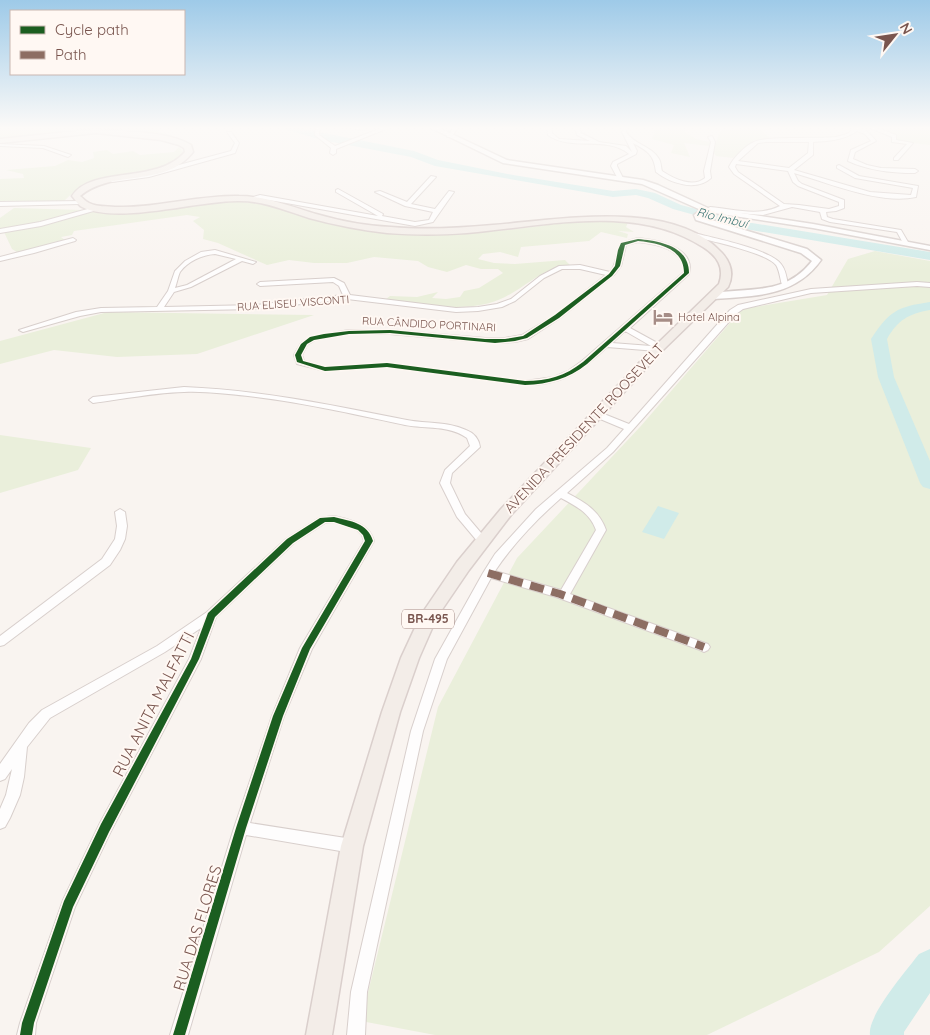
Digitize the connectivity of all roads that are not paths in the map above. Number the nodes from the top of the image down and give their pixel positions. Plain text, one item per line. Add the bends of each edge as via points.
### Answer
1 (137, 175) edge
2 (152, 175) edge
3 (601, 175) edge
4 (619, 175) edge
5 (665, 175) edge
6 (708, 175) edge
7 (739, 175) edge
8 (793, 175) edge
9 (808, 175) edge
10 (855, 175) edge
11 (433, 176) dead end
12 (620, 178) junction
13 (112, 180) junction
14 (338, 191) dead end
15 (378, 192) dead end
16 (451, 192) dead end
17 (250, 200) junction
18 (80, 202) junction
19 (0, 204) edge
20 (407, 205) junction
21 (783, 206) junction
22 (95, 209) junction
23 (822, 210) junction
24 (437, 211) junction
25 (702, 212) junction
26 (391, 220) junction
27 (0, 231) edge
28 (694, 236) junction
29 (73, 240) dead end
30 (905, 242) junction
31 (930, 248) edge
32 (0, 259) edge
33 (240, 260) junction
34 (253, 262) dead end
35 (612, 274) junction
36 (260, 284) dead end
37 (930, 285) edge
38 (785, 286) junction
39 (171, 291) junction
40 (713, 296) junction
41 (347, 297) junction
42 (160, 308) junction
43 (625, 328) junction
44 (23, 330) dead end
45 (606, 345) junction
46 (658, 348) junction
47 (93, 400) dead end
48 (596, 414) junction
49 (630, 428) junction
50 (559, 493) junction
51 (120, 512) dead end
52 (482, 540) junction
53 (488, 573) junction
54 (564, 596) junction
55 (211, 615) junction
56 (0, 642) edge
57 (704, 647) dead end
58 (21, 746) junction
59 (0, 776) edge
60 (0, 822) edge
61 (241, 828) junction
62 (352, 846) junction
63 (26, 1035) edge
64 (179, 1035) edge
65 (319, 1035) edge
66 (356, 1035) edge

1 - 13 main road
2 - 13 street
3 - 12 street
4 - 12 street
5 - 6 street via 675,181 691,183 703,182
7 - 21 street
8 - 23 street via 800,185 843,203 836,210
9 - 10 street via 870,194 914,196 916,188 908,185
11 - 20 street
12 - 25 street via 656,186
13 - 18 main road via 81,190 76,196
14 - 26 street
15 - 20 street
16 - 24 street
17 - 22 main road, AVENIDA PRESIDENTE ROOSEVELT / BR-495 via 220,198 130,210
17 - 26 street via 260,197 275,199
17 - 28 main road, AVENIDA PRESIDENTE ROOSEVELT / BR-495 via 385,230 465,230 600,218 652,223
18 - 19 street
18 - 22 main road, AVENIDA PRESIDENTE ROOSEVELT / BR-495
20 - 24 street
21 - 23 street
21 - 25 street via 761,213
22 - 27 street
23 - 30 street via 828,220 899,231
24 - 26 street via 427,223
25 - 30 street via 789,222
25 - 38 street via 701,219 816,257 811,270
28 - 38 street via 770,258 778,263
28 - 40 main road, AVENIDA PRESIDENTE ROOSEVELT / BR-495 via 720,254 725,263 728,276
29 - 32 street
30 - 31 street
33 - 34 street
33 - 39 street via 189,286
33 - 39 street via 214,252 203,253 177,272
35 - 41 street, RUA ELISEU VISCONTI via 576,267 560,268 513,300 473,310
35 - 43 street, RUA CÂNDIDO PORTINARI via 621,259 623,244 638,240 668,246 684,258 688,266 682,277
35 - 45 street, RUA CÂNDIDO PORTINARI via 538,331 522,338 475,340 358,331 311,339 304,342 298,355 300,362 325,368 387,365 510,382 545,383 572,373
36 - 41 street via 334,280 343,286
37 - 49 street via 811,291 741,307 733,312
38 - 40 street via 770,291
39 - 42 street
40 - 46 main road, AVENIDA PRESIDENTE ROOSEVELT / BR-495
41 - 42 street, RUA ELISEU VISCONTI via 256,307
42 - 44 street, RUA ELISEU VISCONTI via 94,312
43 - 45 street, RUA CÂNDIDO PORTINARI
43 - 46 street
45 - 46 street
46 - 48 main road, AVENIDA PRESIDENTE ROOSEVELT / BR-495
47 - 52 street via 184,389 224,391 328,406 402,422 450,427 471,436 476,442 475,447 448,472 445,484 461,515
48 - 49 street
48 - 52 main road, AVENIDA PRESIDENTE ROOSEVELT / BR-495
49 - 50 street via 610,450
50 - 53 street
50 - 54 street via 591,511 601,530
51 - 56 street via 122,531 118,547 106,562
52 - 62 main road, AVENIDA PRESIDENTE ROOSEVELT / BR-495 via 430,615 410,658
53 - 54 street
53 - 66 street via 441,659 417,731 360,992
54 - 57 street
55 - 58 street via 161,649 46,714
55 - 61 street, RUA ANITA MALFATTI via 290,540 323,520 334,519 361,528 367,534 369,541 306,648 278,716
55 - 63 street, RUA ANITA MALFATTI via 195,659 68,905
58 - 59 street
58 - 60 street via 16,790
61 - 62 street
61 - 64 street, RUA DAS FLORES
62 - 65 main road, AVENIDA PRESIDENTE ROOSEVELT / BR-495

